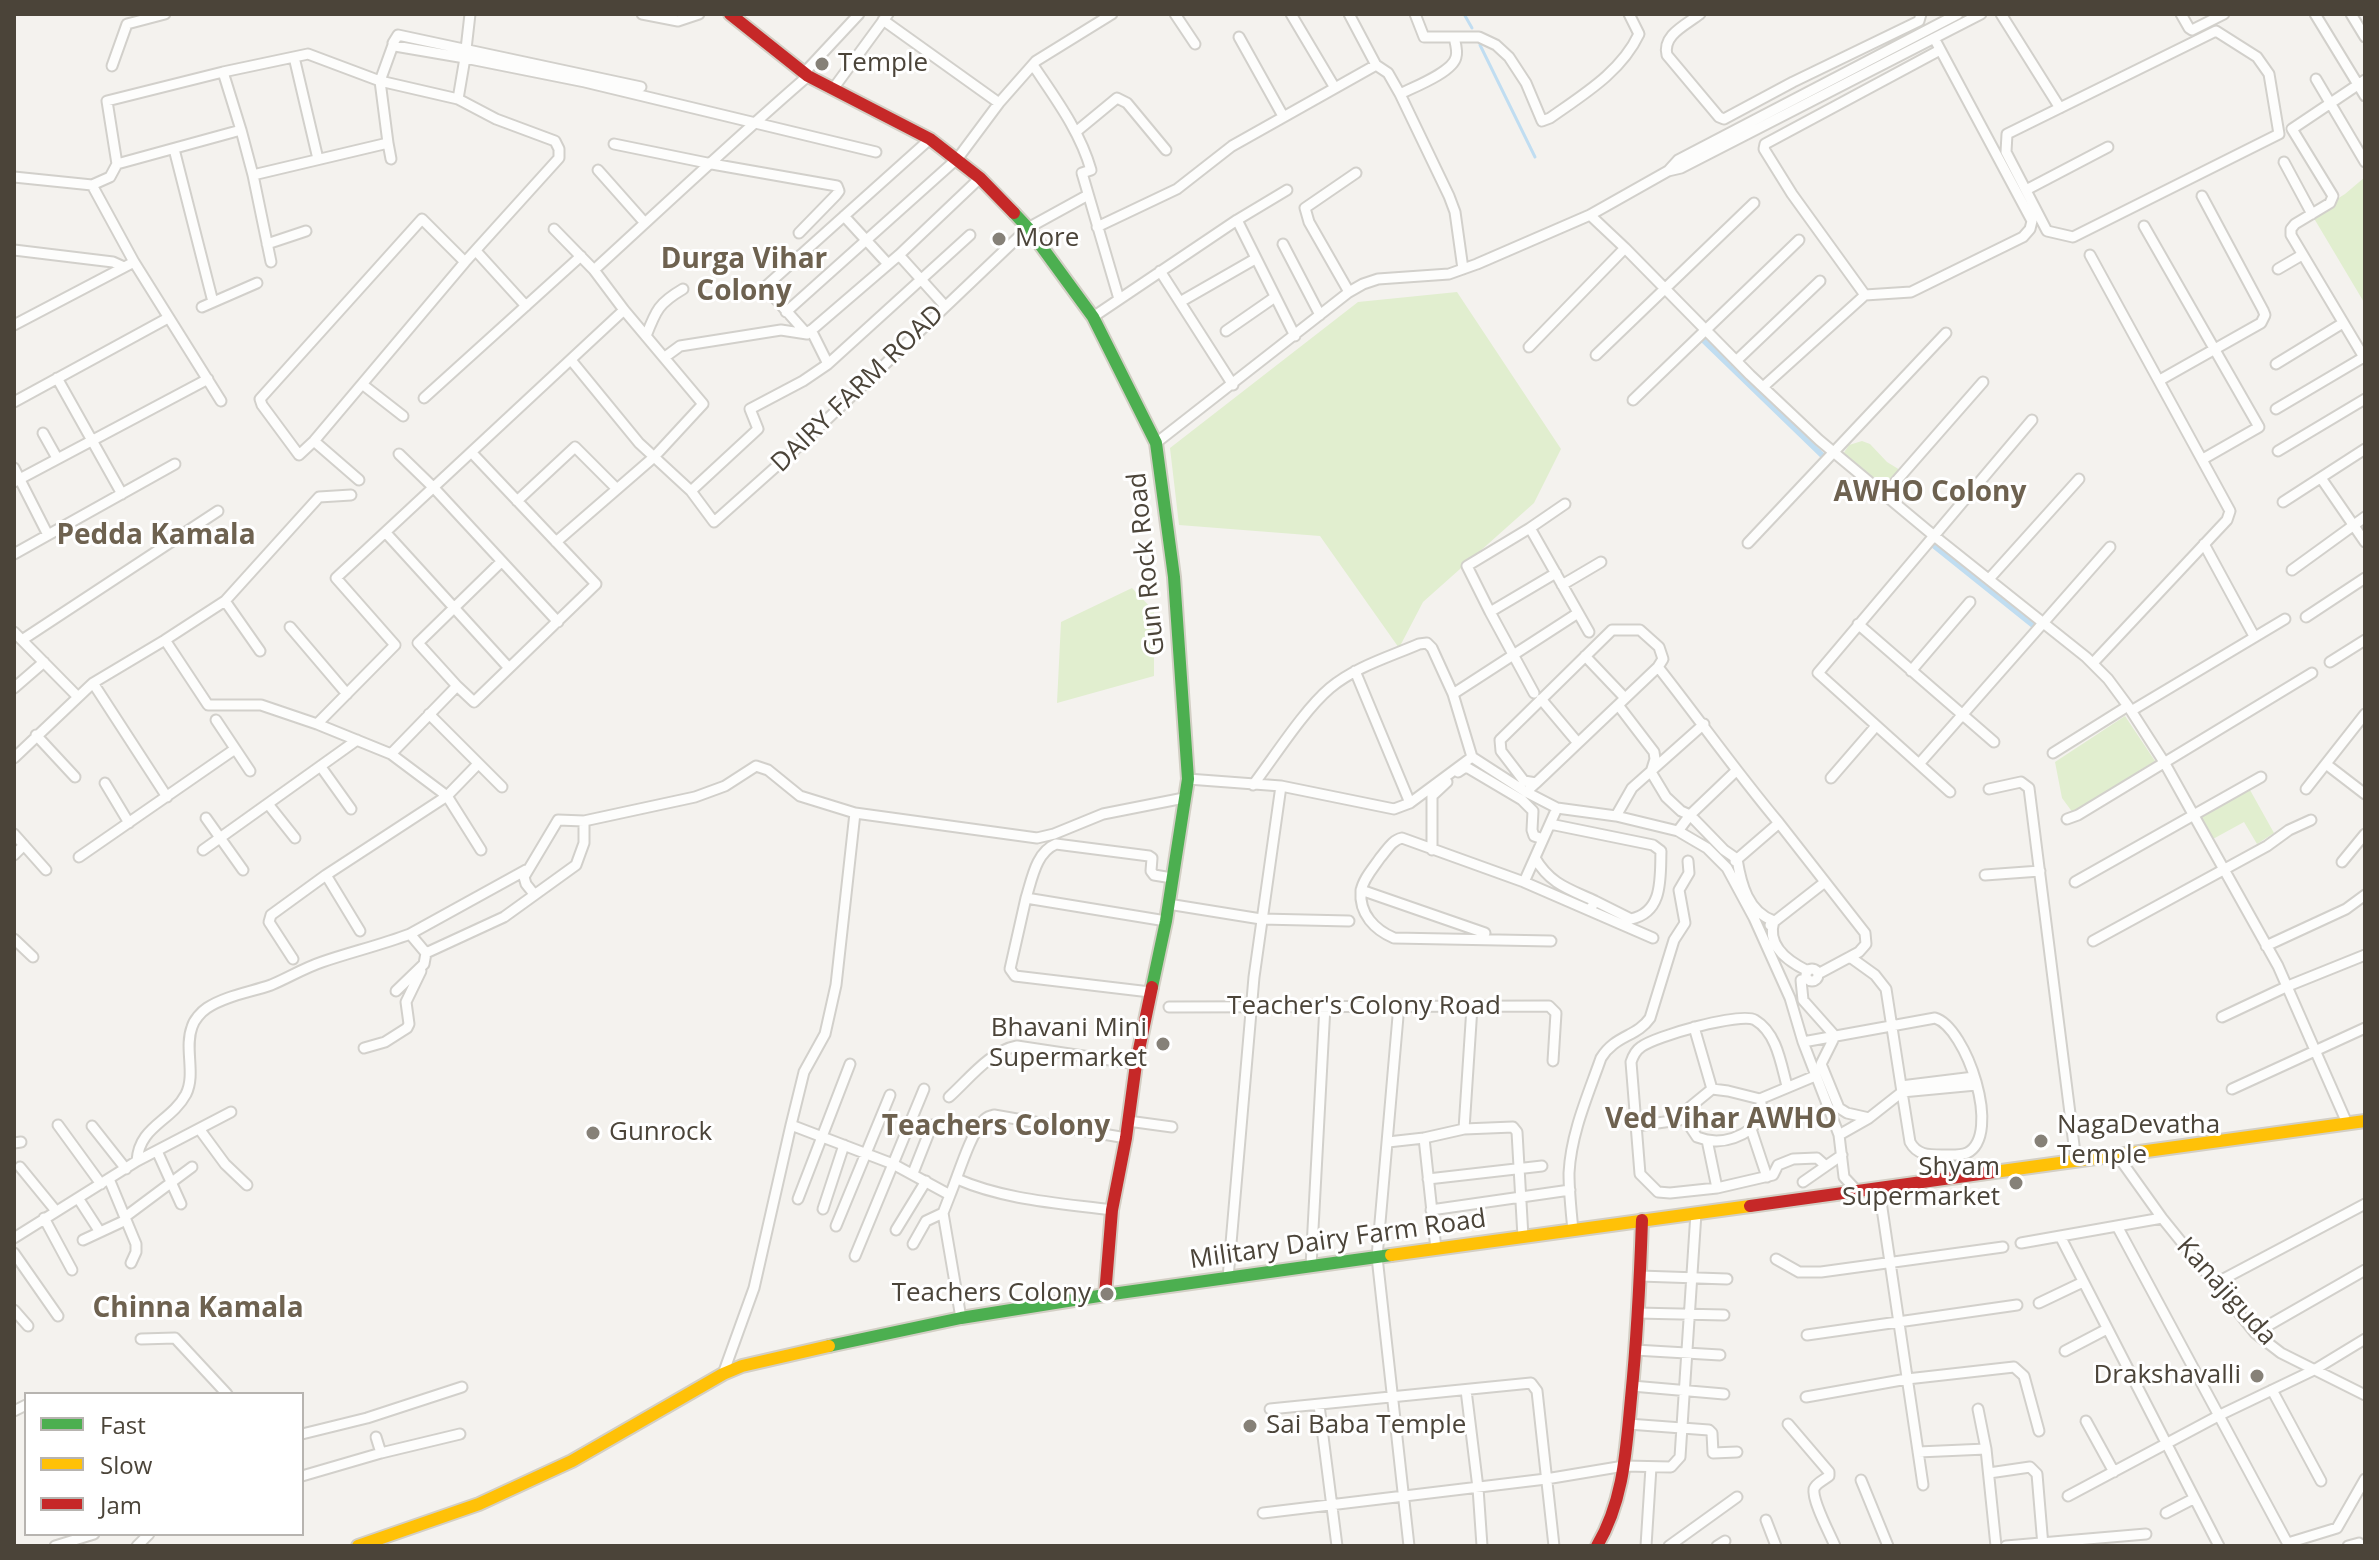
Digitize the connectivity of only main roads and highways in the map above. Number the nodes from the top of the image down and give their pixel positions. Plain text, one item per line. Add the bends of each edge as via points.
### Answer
1 (739, 17) edge
2 (2365, 1121) edge
3 (1642, 1220) junction
4 (1105, 1295) junction
5 (358, 1546) edge
6 (1597, 1546) edge

1 - 4 main road, Gun Rock Road via 806,75 930,139 980,178 1028,228 1093,317 1156,443 1174,577 1188,779 1112,1210
2 - 3 main road, Military Dairy Farm Road
3 - 4 main road, Military Dairy Farm Road
3 - 6 main road via 1624,1466 1608,1531
4 - 5 main road, Military Dairy Farm Road via 961,1318 760,1360 723,1374 572,1461 479,1504

